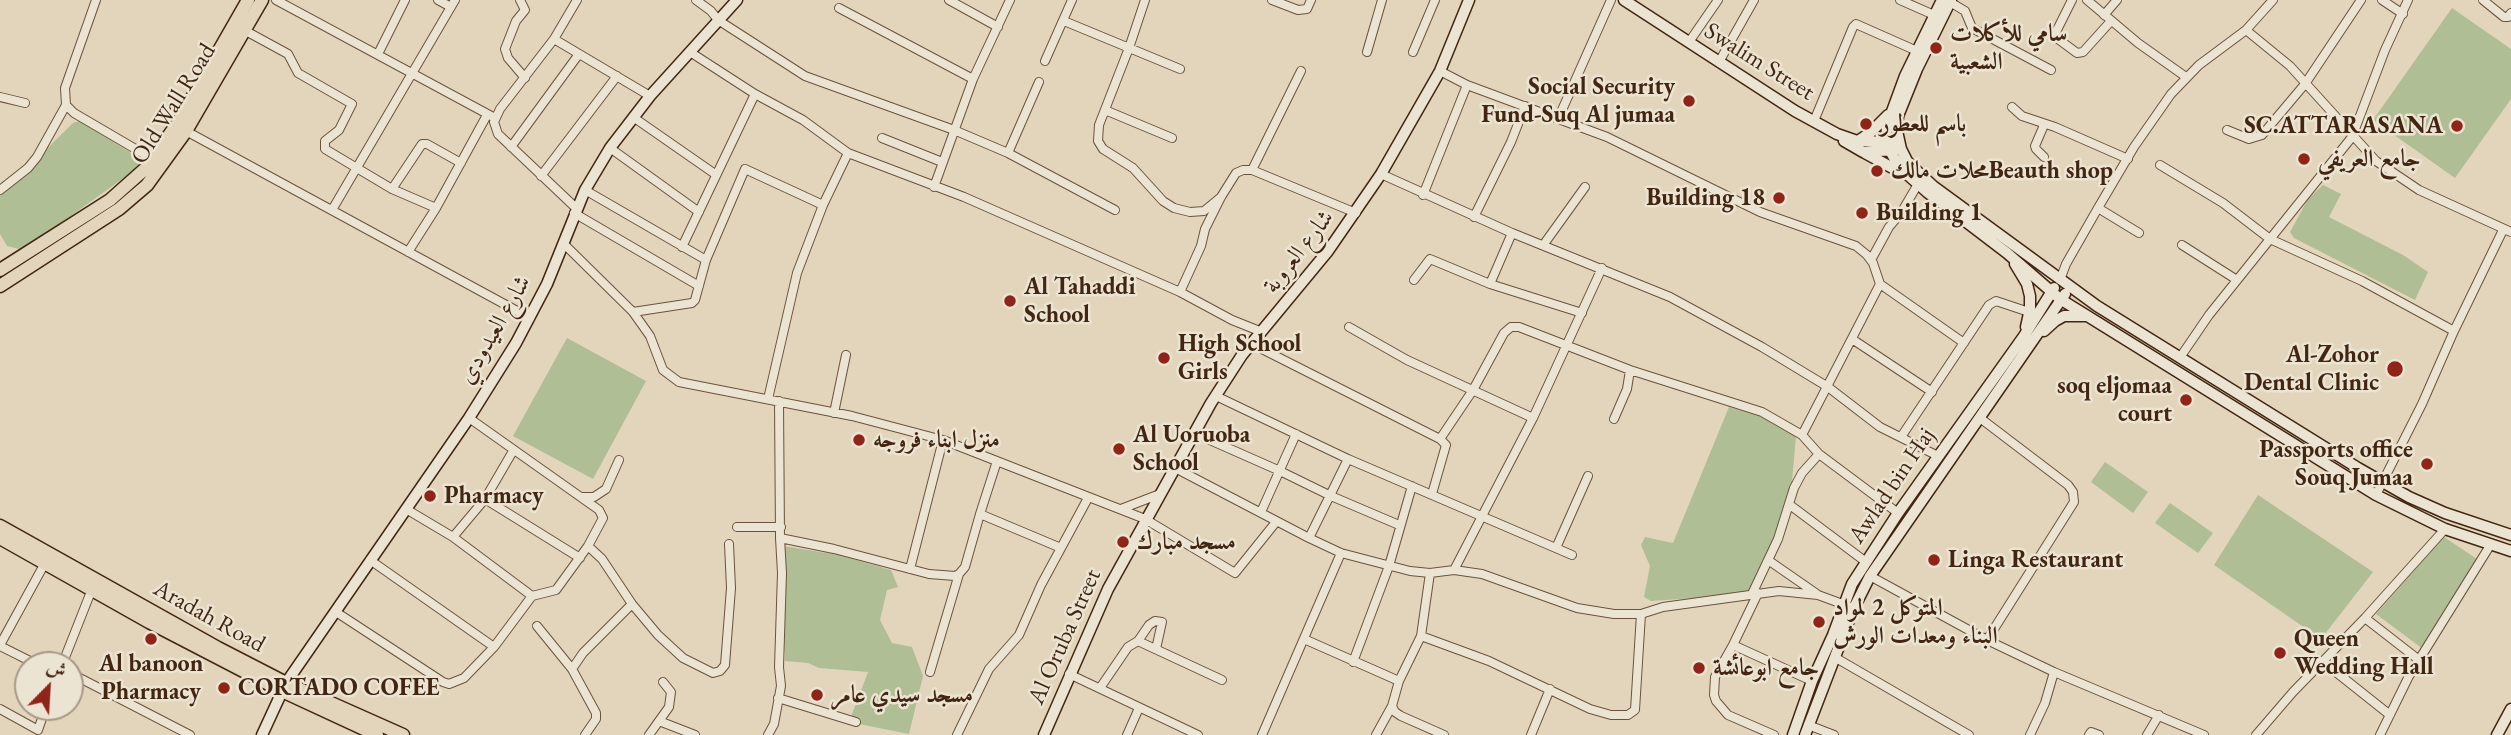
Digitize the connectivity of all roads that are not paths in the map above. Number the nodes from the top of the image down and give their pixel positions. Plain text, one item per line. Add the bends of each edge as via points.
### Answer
1 (96, 0) edge
2 (248, 0) edge
3 (262, 0) edge
4 (276, 0) edge
5 (391, 0) edge
6 (438, 0) edge
7 (520, 0) edge
8 (576, 0) edge
9 (696, 0) edge
10 (737, 0) edge
11 (949, 0) edge
12 (1010, 0) edge
13 (1072, 0) edge
14 (1145, 0) edge
15 (1272, 0) edge
16 (1311, 0) edge
17 (1382, 0) edge
18 (1435, 0) edge
19 (1469, 0) edge
20 (1611, 0) edge
21 (1624, 0) edge
22 (1718, 0) edge
23 (1754, 0) edge
24 (1900, 0) edge
25 (2087, 0) edge
26 (2118, 0) edge
27 (2273, 0) edge
28 (2361, 0) edge
29 (2382, 0) edge
30 (2408, 0) edge
31 (2483, 0) edge
32 (1948, 1) edge
33 (2068, 1) edge
34 (403, 3) edge
35 (453, 3) edge
36 (839, 8) dead end
37 (2511, 13) edge
38 (2403, 14) junction
39 (1934, 15) junction
40 (2108, 18) junction
41 (718, 20) junction
42 (1064, 21) junction
43 (998, 27) junction
44 (244, 30) junction
45 (2246, 30) junction
46 (554, 39) junction
47 (1689, 42) junction
48 (1129, 48) junction
49 (1917, 51) junction
50 (690, 52) junction
51 (1367, 52) dead end
52 (1413, 52) dead end
53 (378, 54) junction
54 (579, 54) junction
55 (1045, 61) dead end
56 (1719, 62) junction
57 (1914, 66) junction
58 (1180, 69) dead end
59 (2052, 70) dead end
60 (1301, 71) dead end
61 (1440, 71) junction
62 (413, 75) junction
63 (617, 76) junction
64 (2186, 77) junction
65 (525, 78) junction
66 (973, 79) junction
67 (1039, 82) dead end
68 (2305, 84) junction
69 (1466, 85) junction
70 (755, 93) junction
71 (650, 96) junction
72 (0, 97) edge
73 (25, 103) dead end
74 (66, 105) junction
75 (1525, 106) junction
76 (2012, 107) dead end
77 (1105, 110) junction
78 (1890, 113) junction
79 (491, 116) junction
80 (633, 117) junction
81 (1558, 119) junction
82 (1814, 121) junction
83 (2044, 125) junction
84 (954, 130) junction
85 (2227, 130) dead end
86 (186, 131) junction
87 (1837, 134) junction
88 (2352, 137) junction
89 (882, 138) dead end
90 (1172, 138) dead end
91 (1857, 141) junction
92 (1894, 146) junction
93 (511, 147) junction
94 (610, 148) junction
95 (1863, 152) junction
96 (848, 153) junction
97 (1008, 153) junction
98 (2045, 157) dead end
99 (2128, 159) junction
100 (159, 162) junction
101 (942, 162) junction
102 (461, 163) junction
103 (2160, 165) dead end
104 (357, 169) junction
105 (1252, 170) junction
106 (715, 174) junction
107 (1381, 174) junction
108 (541, 176) junction
109 (1915, 181) junction
110 (934, 187) junction
111 (1584, 187) dead end
112 (392, 189) junction
113 (0, 190) edge
114 (585, 190) junction
115 (1423, 195) junction
116 (1221, 197) junction
117 (823, 205) junction
118 (436, 208) junction
119 (2098, 208) junction
120 (332, 210) junction
121 (1115, 210) dead end
122 (575, 211) junction
123 (699, 212) junction
124 (1356, 214) junction
125 (1474, 217) junction
126 (2507, 231) edge
127 (1512, 233) junction
128 (2139, 233) dead end
129 (2270, 239) junction
130 (563, 243) junction
131 (1544, 244) junction
132 (2182, 244) dead end
133 (681, 247) junction
134 (408, 253) junction
135 (2007, 253) junction
136 (706, 260) junction
137 (1871, 260) junction
138 (1, 267) edge
139 (1602, 268) junction
140 (12, 279) junction
141 (1413, 280) dead end
142 (2060, 280) junction
143 (2237, 280) junction
144 (1490, 284) junction
145 (1880, 284) junction
146 (0, 286) edge
147 (699, 286) junction
148 (2070, 287) junction
149 (1180, 292) junction
150 (2056, 296) junction
151 (633, 312) junction
152 (2029, 312) junction
153 (1582, 313) junction
154 (530, 318) junction
155 (2101, 323) junction
156 (1349, 327) dead end
157 (2454, 331) junction
158 (1262, 332) junction
159 (1852, 339) junction
160 (2027, 339) junction
161 (1252, 344) junction
162 (1964, 344) junction
163 (1567, 345) junction
164 (846, 355) dead end
165 (2181, 356) junction
166 (1630, 370) junction
167 (1829, 387) junction
168 (1473, 390) junction
169 (1932, 392) junction
170 (1216, 396) junction
171 (768, 399) junction
172 (779, 401) junction
173 (834, 413) junction
174 (469, 418) junction
175 (1533, 418) junction
176 (1980, 418) junction
177 (1614, 419) dead end
178 (1194, 433) junction
179 (1296, 434) junction
180 (1802, 435) junction
181 (1901, 438) junction
182 (1440, 439) junction
183 (943, 440) junction
184 (513, 451) junction
185 (1819, 454) junction
186 (1938, 457) junction
187 (1348, 459) junction
188 (619, 460) dead end
189 (997, 461) junction
190 (1175, 468) junction
191 (1280, 471) junction
192 (1588, 476) dead end
193 (2383, 482) junction
194 (1412, 486) junction
195 (1432, 494) junction
196 (1160, 495) junction
197 (2376, 495) junction
198 (1331, 496) junction
199 (582, 498) junction
200 (1088, 498) junction
201 (485, 499) junction
202 (1790, 505) junction
203 (406, 509) junction
204 (1121, 509) junction
205 (1261, 512) junction
206 (1898, 513) junction
207 (980, 514) junction
208 (1483, 517) junction
209 (1145, 520) junction
210 (1276, 522) junction
211 (1399, 524) junction
212 (0, 526) edge
213 (737, 527) dead end
214 (781, 527) junction
215 (2445, 529) junction
216 (2511, 534) edge
217 (453, 537) junction
218 (780, 538) junction
219 (1309, 538) junction
220 (1, 541) edge
221 (729, 544) dead end
222 (2491, 544) junction
223 (588, 546) junction
224 (1061, 548) junction
225 (1556, 548) junction
226 (2511, 551) edge
227 (1341, 553) junction
228 (1572, 555) dead end
229 (580, 558) junction
230 (370, 560) junction
231 (1768, 560) junction
232 (1866, 562) junction
233 (45, 564) junction
234 (1389, 566) junction
235 (910, 569) junction
236 (1454, 570) junction
237 (1430, 573) junction
238 (959, 574) junction
239 (1870, 576) junction
240 (92, 589) junction
241 (1755, 593) junction
242 (1818, 595) junction
243 (532, 596) junction
244 (632, 604) junction
245 (1849, 607) junction
246 (336, 612) junction
247 (1641, 614) junction
248 (2365, 618) junction
249 (537, 626) dead end
250 (1421, 636) junction
251 (1304, 639) junction
252 (1987, 640) junction
253 (1138, 641) junction
254 (1733, 645) junction
255 (0, 646) edge
256 (494, 647) junction
257 (1156, 649) junction
258 (68, 651) edge
259 (1836, 658) junction
260 (2322, 660) junction
261 (2419, 660) junction
262 (1353, 662) junction
263 (572, 669) junction
264 (930, 672) dead end
265 (2054, 672) junction
266 (1069, 674) junction
267 (1222, 680) dead end
268 (84, 681) edge
269 (1399, 681) junction
270 (1812, 681) junction
271 (663, 682) dead end
272 (284, 687) junction
273 (1100, 688) junction
274 (1550, 689) junction
275 (778, 698) junction
276 (1392, 706) junction
277 (1139, 708) junction
278 (0, 709) edge
279 (2159, 715) junction
280 (2390, 715) junction
281 (2509, 715) edge
282 (41, 721) edge
283 (659, 721) junction
284 (856, 722) dead end
285 (38, 730) junction
286 (1806, 730) edge
287 (47, 735) edge
288 (190, 735) edge
289 (262, 735) edge
290 (377, 735) edge
291 (403, 735) edge
292 (585, 735) edge
293 (649, 735) edge
294 (695, 735) edge
295 (768, 735) edge
296 (957, 735) edge
297 (1044, 735) edge
298 (1128, 735) edge
299 (1198, 735) edge
300 (1262, 735) edge
301 (1376, 735) edge
302 (1444, 735) edge
303 (1531, 735) edge
304 (1774, 735) edge
305 (1793, 735) edge
306 (1834, 735) edge
307 (1969, 735) edge
308 (2030, 735) edge
309 (2089, 735) edge
310 (2099, 735) edge
311 (2147, 735) edge
312 (2204, 735) edge
313 (2256, 735) edge
314 (2380, 735) edge
315 (2497, 735) edge

1 - 74 street via 65,88
2 - 100 main road, Old Wall Road
3 - 44 main road, Old Wall Road
4 - 53 street
5 - 34 street
6 - 35 street
7 - 65 street via 525,10 505,48
8 - 46 street
9 - 41 street
10 - 41 main road, شارع العيدودي
11 - 43 street
12 - 43 street
13 - 42 street
14 - 48 street
15 - 16 street via 1298,10 1307,9
17 - 51 street
18 - 52 street
19 - 61 main road, شارع العروبة
20 - 81 street
21 - 47 main road, Swalim Street
22 - 47 street
23 - 56 street
24 - 39 street
25 - 40 street
26 - 40 street
27 - 45 street
28 - 68 street
29 - 38 street
30 - 38 street
31 - 37 street via 2504,17
32 - 39 main road
32 - 57 main road
32 - 59 street via 1965,11 1972,28
33 - 40 street via 2054,36 2078,54
34 - 53 street
35 - 62 street
36 - 66 street
38 - 88 street
39 - 49 main road
40 - 64 street
41 - 50 main road, شارع العيدودي
41 - 84 street via 812,79
42 - 48 street
42 - 55 street
43 - 66 street
44 - 86 main road, Old Wall Road
44 - 104 street via 288,54 298,73 352,104 339,130 325,141 325,149
45 - 64 street
45 - 68 street
46 - 54 street
46 - 65 street
47 - 56 main road, Swalim Street
48 - 58 street
48 - 77 street
49 - 57 main road
49 - 82 street via 1856,24
50 - 70 street
50 - 71 main road, شارع العيدودي
53 - 62 street
54 - 63 street
54 - 93 street
56 - 82 main road, Swalim Street
57 - 78 main road
57 - 92 main road
60 - 105 street
61 - 69 street
61 - 107 main road, شارع العروبة
62 - 79 street
62 - 104 street
63 - 71 street
63 - 108 street
64 - 99 street
65 - 79 street
66 - 84 street
67 - 97 street
68 - 85 street via 2262,135 2249,139
68 - 88 street
69 - 75 street
69 - 115 street
70 - 96 street
70 - 106 street
71 - 80 main road, شارع العيدودي
72 - 73 street
74 - 100 street
74 - 113 street via 37,157
75 - 81 street
75 - 125 street
76 - 83 street
77 - 90 street
77 - 116 street via 1098,132 1103,149 1133,168 1163,201 1190,212 1204,211
78 - 91 main road
78 - 92 main road via 1885,134
79 - 93 street via 498,134
79 - 102 street
80 - 94 main road, شارع العيدودي
80 - 106 street
81 - 137 street via 1760,212 1839,239
82 - 87 main road, Swalim Street
83 - 98 street via 2035,146
83 - 99 street
84 - 97 street
84 - 101 street
86 - 100 main road, Old Wall Road
86 - 120 street
87 - 91 main road, Swalim Street
87 - 95 main road, Swalim Street
88 - 126 street via 2402,179
88 - 129 street
89 - 101 street
91 - 92 main road, Swalim Street
92 - 95 main road
92 - 109 main road via 1900,168
92 - 142 main road via 1933,186
93 - 108 street
94 - 114 main road, شارع العيدودي
94 - 123 street
95 - 109 main road, Swalim Street
96 - 110 street
96 - 117 street
97 - 121 street
99 - 119 street
100 - 138 main road, Old Wall Road via 110,200
100 - 140 main road, Old Wall Road via 148,185 129,202
101 - 110 street
102 - 112 street via 422,144
102 - 118 street
103 - 129 street via 2223,203
104 - 112 street
104 - 120 street
105 - 116 street via 1236,173
105 - 124 street
106 - 123 street
107 - 115 street
107 - 124 main road, شارع العروبة
108 - 122 street
109 - 135 main road
109 - 137 street
110 - 149 street
111 - 131 street
112 - 118 street
114 - 122 main road, شارع العيدودي
114 - 133 street
115 - 125 street
116 - 149 street
117 - 136 street via 745,169
117 - 171 street via 791,295
118 - 134 street
119 - 128 street
119 - 142 street
120 - 134 street
122 - 130 main road, شارع العيدودي
122 - 147 street
123 - 133 street
124 - 158 main road, شارع العروبة
125 - 127 street
126 - 157 street
127 - 131 street
127 - 144 street
129 - 143 street
129 - 157 street via 2362,281
130 - 151 street
130 - 154 main road, شارع العيدودي
131 - 139 street
132 - 143 street
133 - 136 street
134 - 154 street
135 - 150 main road
135 - 152 main road via 2027,284
136 - 147 street
137 - 145 street
138 - 140 street
139 - 153 street
139 - 167 street via 1690,307
140 - 146 main road, Old Wall Road
141 - 144 street via 1430,259
142 - 148 main road
142 - 150 main road, Awlad bin Haj
143 - 165 street
144 - 153 street
145 - 159 street
145 - 162 street
147 - 151 street via 692,303
148 - 150 main road, Awlad bin Haj
148 - 165 main road
149 - 158 street
150 - 155 main road
150 - 160 main road, Awlad bin Haj
151 - 171 street via 671,378
152 - 160 main road
152 - 162 street via 1992,302
153 - 163 street
154 - 174 main road, شارع العيدودي
155 - 160 main road via 2085,316 2064,316
155 - 197 main road
156 - 168 street
157 - 193 street
158 - 161 main road, شارع العروبة
159 - 167 street
159 - 169 street
160 - 176 main road, Awlad bin Haj
160 - 186 main road, Awlad bin Haj
161 - 170 main road, شارع العروبة
161 - 182 street
162 - 169 street
163 - 166 street
163 - 168 street via 1511,327
163 - 175 street
164 - 173 street
165 - 193 main road
166 - 177 street
166 - 180 street via 1762,412
167 - 180 street
167 - 181 street
168 - 175 street
168 - 182 street
169 - 181 street
170 - 178 main road, شارع العروبة
170 - 179 street
171 - 172 street
172 - 173 street
172 - 214 street
173 - 183 street
174 - 184 street
174 - 203 main road, شارع العيدودي
175 - 208 street
176 - 239 main road, Awlad bin Haj
176 - 252 street via 2068,485 2074,502
178 - 190 main road, شارع العروبة
178 - 191 street
179 - 187 street
179 - 191 street
180 - 185 street
181 - 186 street
182 - 195 street via 1446,445
183 - 189 street
183 - 235 street
184 - 199 street
184 - 201 street
185 - 202 street via 1802,473
185 - 206 street
186 - 206 main road, Awlad bin Haj
187 - 194 street
187 - 198 street
188 - 199 street via 606,489
189 - 200 street
189 - 207 street
190 - 196 main road, شارع العروبة
190 - 205 street
191 - 198 street
191 - 205 street
192 - 225 street
193 - 197 street
193 - 216 main road via 2445,513
194 - 195 street
194 - 211 street
195 - 208 street
196 - 204 street
196 - 209 main road, شارع العروبة
197 - 215 main road
198 - 211 street
198 - 219 street
199 - 223 street via 603,514
200 - 204 street
200 - 224 street
201 - 217 street
201 - 229 street
202 - 231 street
202 - 232 street
203 - 217 street
203 - 230 main road, شارع العيدودي
204 - 209 street
205 - 210 street
206 - 232 main road, Awlad bin Haj
207 - 224 street
207 - 238 street
208 - 225 street
208 - 236 street
209 - 210 street via 1234,573
209 - 266 main road, Al Oruba Street
210 - 219 street
211 - 234 street
212 - 272 main road, Aradah Road
213 - 214 street
214 - 218 street
215 - 222 main road
215 - 248 street
217 - 243 street
218 - 235 street
218 - 275 street
219 - 227 street
220 - 233 main road, Aradah Road
221 - 244 street via 730,601 725,665 720,671 705,671 677,654
222 - 226 main road
222 - 261 street
223 - 229 street
223 - 244 street
224 - 296 street via 1019,635 989,669
225 - 228 street
227 - 234 street
227 - 251 street
229 - 243 street via 556,590
230 - 246 main road, شارع العيدودي
230 - 256 street
231 - 241 street
231 - 242 street
232 - 245 main road, Awlad bin Haj
233 - 240 main road, Aradah Road
233 - 255 street
234 - 237 street
234 - 262 street
235 - 238 street via 943,576
236 - 237 street
236 - 247 street via 1500,579 1577,608
237 - 250 street
238 - 264 street
239 - 245 main road, Awlad bin Haj
239 - 252 street
240 - 258 street
240 - 272 main road, Aradah Road
241 - 242 street
241 - 247 street
241 - 254 street
242 - 245 street
243 - 256 street
244 - 263 street
245 - 259 main road, Awlad bin Haj
245 - 270 main road, Awlad bin Haj
246 - 256 street via 449,684 464,678
246 - 272 main road, شارع العيدودي
247 - 274 street via 1633,714 1611,715 1590,709
248 - 260 street
248 - 261 street
249 - 263 street
250 - 269 street
250 - 274 street
251 - 262 street
251 - 300 street
252 - 265 street
253 - 257 street
253 - 257 street via 1149,625 1162,622
253 - 273 street via 1128,647
254 - 270 street
254 - 304 street via 1715,677 1716,701 1728,715
257 - 267 street
259 - 286 main road, Awlad bin Haj
259 - 307 street
260 - 280 street
260 - 313 street
261 - 280 street
262 - 269 street
263 - 292 street via 596,713
265 - 279 street
265 - 308 street
266 - 273 street
266 - 297 main road, Al Oruba Street
268 - 288 street
269 - 276 street
270 - 305 main road, Awlad bin Haj
271 - 283 street via 671,692 669,707
272 - 289 main road, شارع العيدودي
272 - 290 main road, Aradah Road
272 - 291 main road, Aradah Road
273 - 277 street
274 - 303 street
275 - 284 street
275 - 295 street
276 - 301 street
276 - 302 street via 1401,716
277 - 298 street
277 - 299 street
278 - 285 street
279 - 311 street
279 - 312 street
280 - 314 street
281 - 315 main road
282 - 285 street
283 - 293 street
283 - 294 street
285 - 287 street
286 - 306 street
309 - 310 street

